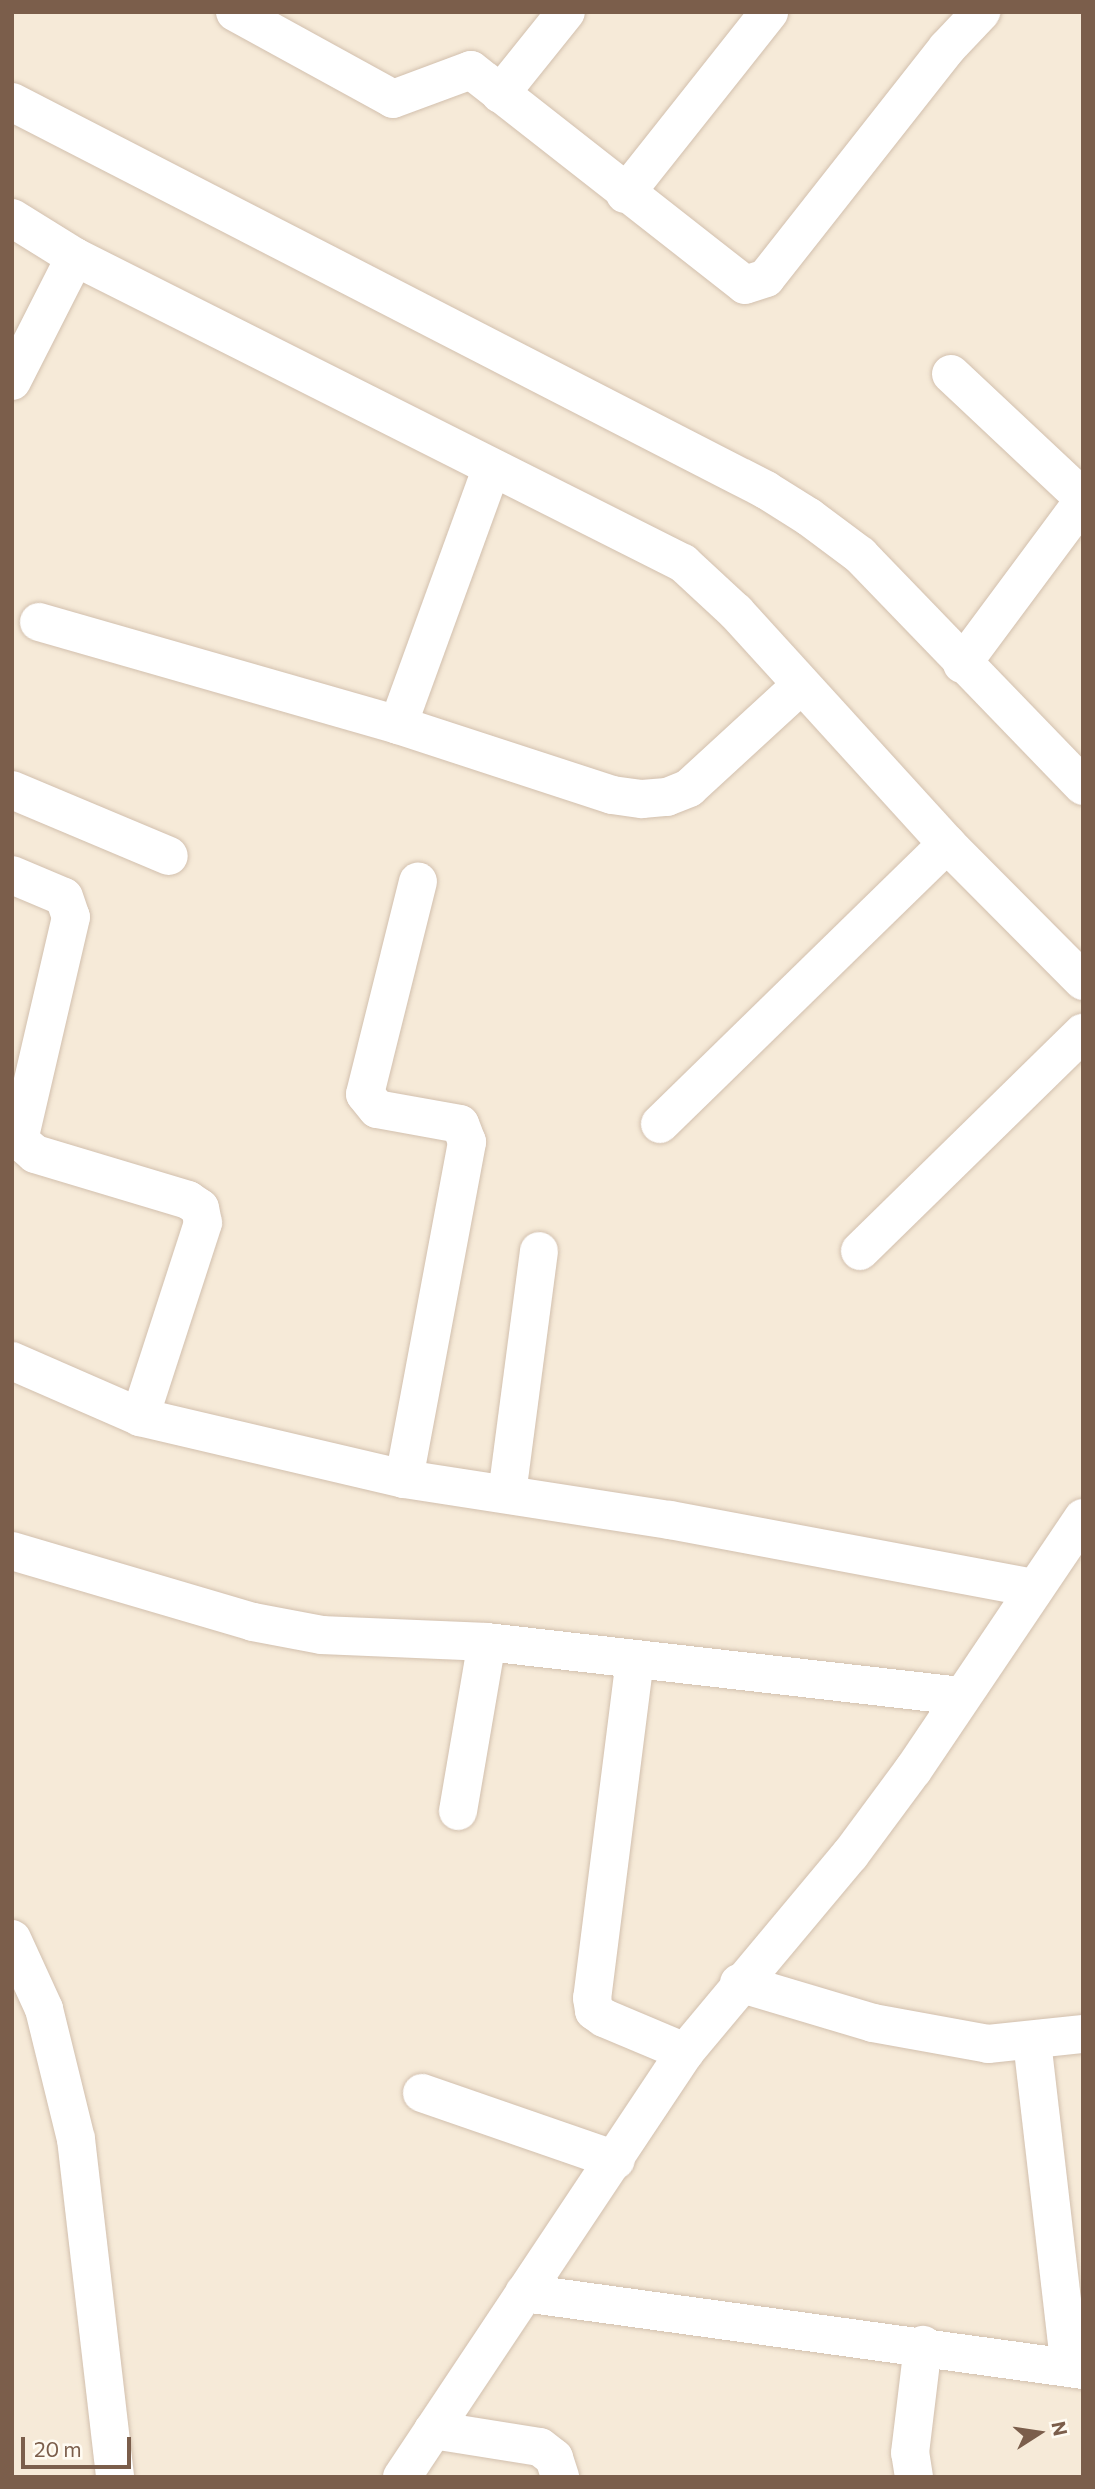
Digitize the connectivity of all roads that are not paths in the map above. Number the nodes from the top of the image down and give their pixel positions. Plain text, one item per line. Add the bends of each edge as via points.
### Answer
1 (235, 12) edge
2 (566, 12) edge
3 (769, 12) edge
4 (981, 12) edge
5 (500, 94) junction
6 (12, 102) edge
7 (625, 194) junction
8 (12, 218) edge
9 (75, 257) junction
10 (951, 374) dead end
11 (12, 381) edge
12 (491, 470) junction
13 (1083, 500) edge
14 (39, 622) dead end
15 (962, 664) junction
16 (799, 687) junction
17 (398, 725) junction
18 (1083, 786) edge
19 (12, 790) edge
20 (947, 844) junction
21 (170, 856) dead end
22 (12, 875) edge
23 (418, 881) dead end
24 (1083, 981) edge
25 (1083, 1033) edge
26 (660, 1124) dead end
27 (539, 1251) dead end
28 (860, 1251) dead end
29 (12, 1361) edge
30 (140, 1417) junction
31 (404, 1479) junction
32 (508, 1494) junction
33 (1083, 1518) edge
34 (12, 1551) edge
35 (1035, 1588) junction
36 (488, 1642) junction
37 (635, 1659) junction
38 (960, 1696) junction
39 (458, 1811) dead end
40 (12, 1939) edge
41 (739, 1983) junction
42 (1083, 2034) edge
43 (1032, 2041) junction
44 (685, 2052) junction
45 (422, 2093) dead end
46 (616, 2160) junction
47 (524, 2293) junction
48 (923, 2345) junction
49 (1076, 2369) edge
50 (433, 2430) junction
51 (115, 2477) edge
52 (402, 2477) edge
53 (560, 2477) edge
54 (914, 2477) edge

1 - 5 street via 393,99 471,70
2 - 5 street
3 - 7 street
4 - 7 street via 947,48 766,278 756,284 736,282
5 - 7 street
6 - 15 street via 766,490 860,555
8 - 9 street
9 - 11 street
9 - 12 street
10 - 13 street
12 - 16 street via 683,563 736,612
12 - 17 street
13 - 15 street
14 - 17 street
15 - 18 street
16 - 17 street via 689,788 667,797 612,795
16 - 20 street
19 - 21 street
20 - 24 street
20 - 26 street
22 - 30 street via 64,897 71,917 19,1140 35,1154 188,1200 200,1208 203,1223
23 - 31 street via 365,1094 377,1109 460,1124 467,1142
25 - 28 street
27 - 32 street
29 - 30 street
30 - 31 street
31 - 32 street
32 - 35 street
33 - 35 street
34 - 36 street via 253,1622 322,1634
35 - 38 street
36 - 37 street
36 - 39 street
37 - 38 street
37 - 44 street via 592,1998 594,2011 604,2018
38 - 41 street via 913,1770 849,1855
40 - 51 street via 44,2009 76,2139
41 - 43 street via 873,2023 942,2037 988,2044
41 - 44 street
42 - 43 street
43 - 49 street
44 - 46 street
45 - 46 street
46 - 47 street
47 - 48 street
47 - 50 street
48 - 49 street
48 - 54 street via 910,2453
50 - 52 street
50 - 53 street via 540,2447 554,2458

